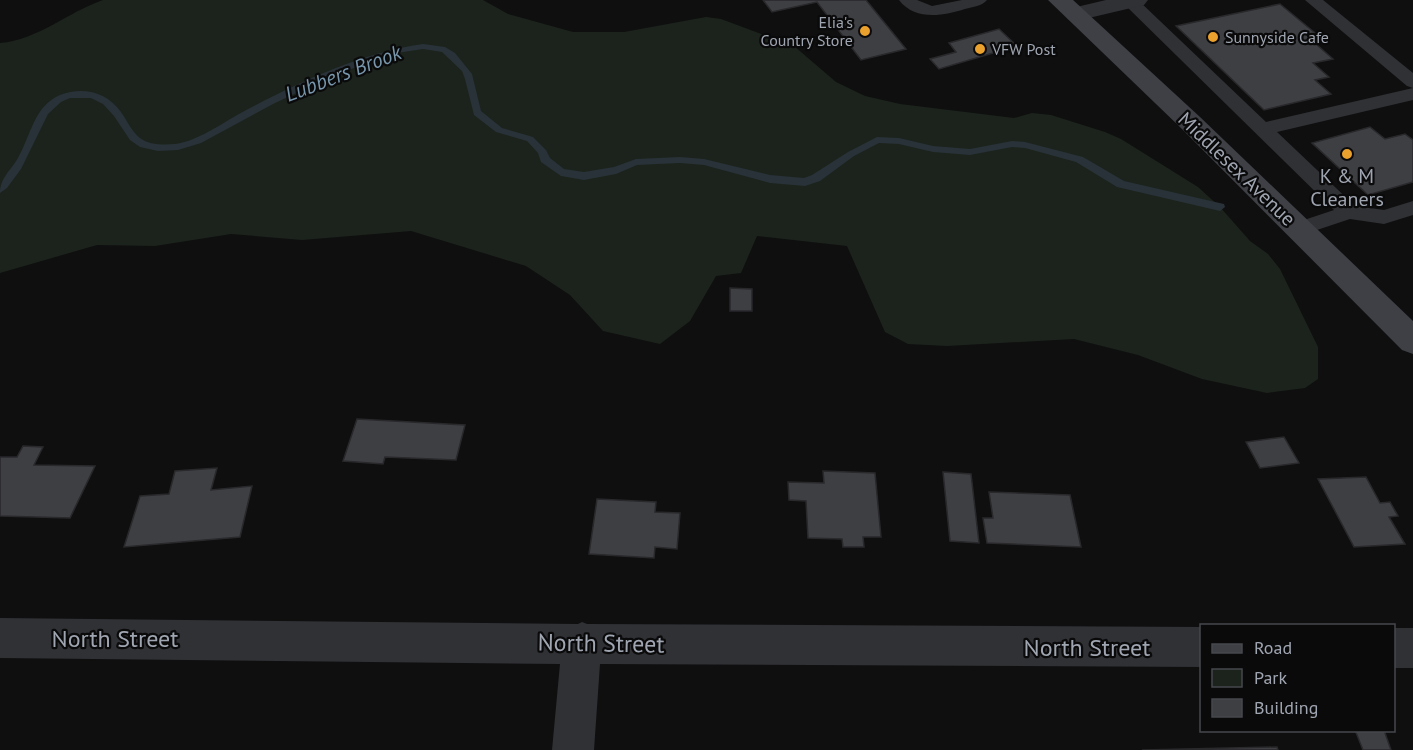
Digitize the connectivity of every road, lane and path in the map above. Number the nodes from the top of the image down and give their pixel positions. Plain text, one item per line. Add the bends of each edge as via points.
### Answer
1 (907, 0) edge
2 (979, 0) edge
3 (1313, 0) edge
4 (1133, 1) edge
5 (1068, 7) edge
6 (1413, 82) edge
7 (1413, 94) edge
8 (1262, 129) junction
9 (1413, 208) edge
10 (1348, 212) junction
11 (1299, 229) junction
12 (1413, 341) edge
13 (0, 638) edge
14 (582, 642) junction
15 (1200, 647) edge
16 (1395, 648) edge
17 (1413, 648) edge
18 (573, 750) edge

1 - 2 lane via 930,12
3 - 6 lane
4 - 5 street
4 - 8 lane
5 - 11 main road, Middlesex Avenue
7 - 8 lane
8 - 10 lane
9 - 10 lane via 1384,217
10 - 11 lane
11 - 12 main road, Middlesex Avenue
13 - 14 street, North Street
14 - 15 street, North Street
14 - 18 street
16 - 17 street

